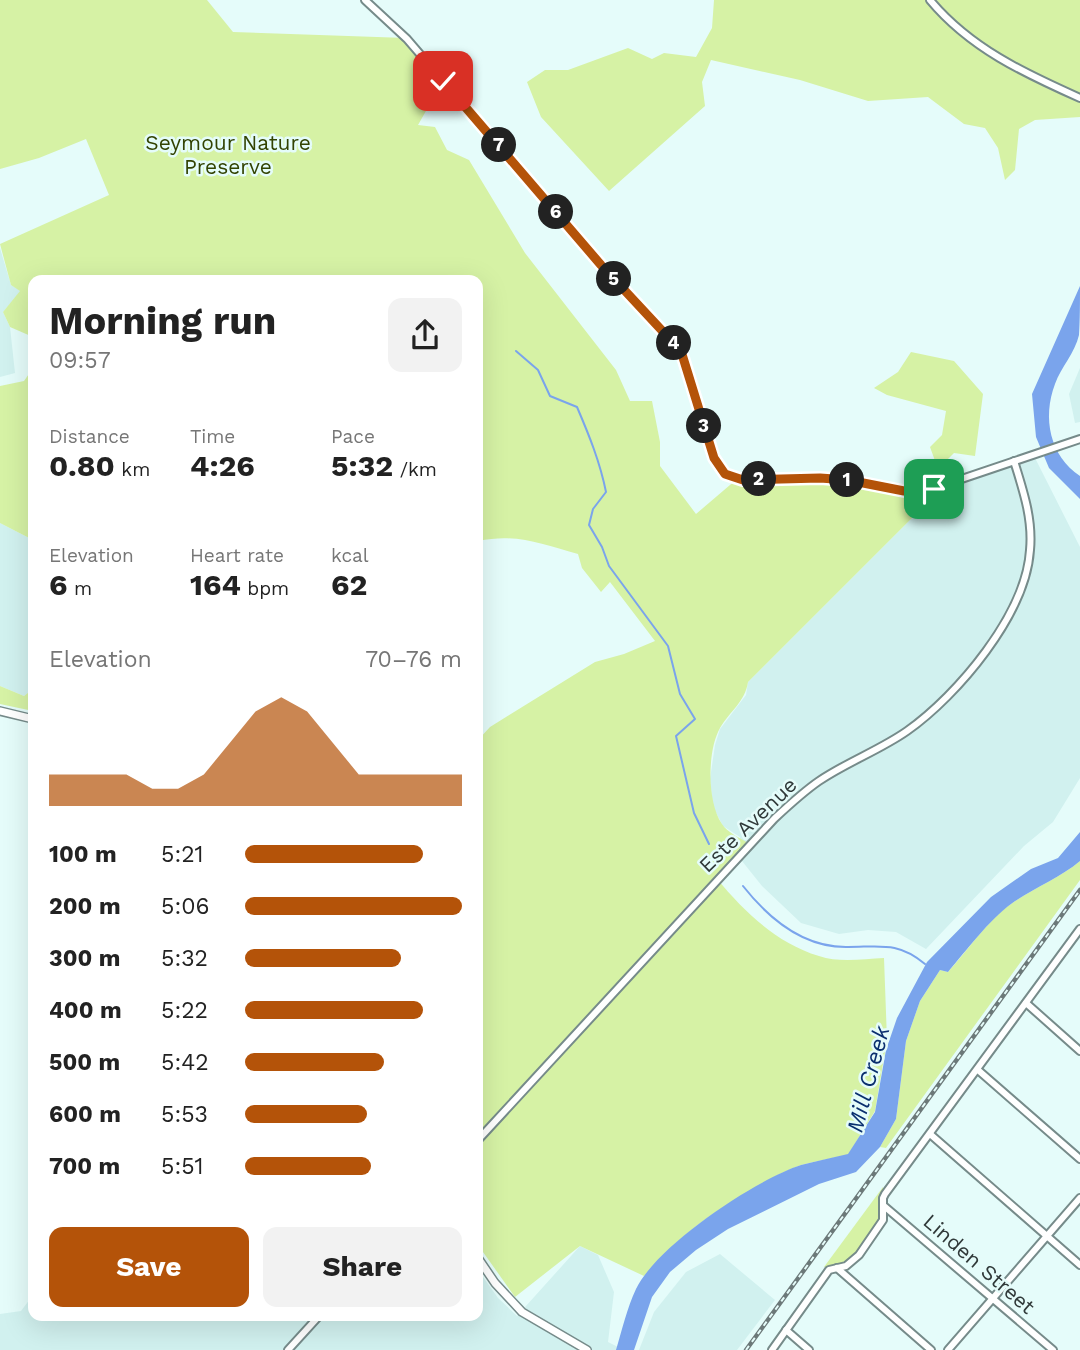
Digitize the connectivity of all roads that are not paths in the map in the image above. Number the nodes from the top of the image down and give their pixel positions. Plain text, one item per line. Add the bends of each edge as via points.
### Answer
1 (365, 0) edge
2 (930, 0) edge
3 (1080, 98) edge
4 (1080, 439) edge
5 (1014, 461) junction
6 (0, 711) edge
7 (28, 718) edge
8 (1080, 929) edge
9 (1073, 938) junction
10 (1080, 944) edge
11 (1026, 1003) junction
12 (1080, 1051) edge
13 (978, 1070) junction
14 (930, 1134) junction
15 (483, 1135) edge
16 (1080, 1159) edge
17 (1080, 1198) edge
18 (883, 1205) junction
19 (1047, 1236) junction
20 (483, 1265) edge
21 (1080, 1265) edge
22 (837, 1268) junction
23 (993, 1299) junction
24 (314, 1321) edge
25 (786, 1331) junction
26 (288, 1350) edge
27 (587, 1350) edge
28 (772, 1350) edge
29 (809, 1350) edge
30 (931, 1350) edge
31 (948, 1350) edge
32 (1053, 1350) edge

1 - 5 street via 407,38 601,265 681,351 714,458 725,474 743,480 848,480 915,491 934,489
2 - 3 street via 994,56
4 - 5 street
5 - 15 street, Este Avenue via 1029,520 1026,577 1006,621 964,677 906,732 818,782 774,818
6 - 7 main road
8 - 9 street
9 - 10 street
9 - 11 street
11 - 12 street
11 - 13 street
13 - 14 street
13 - 16 street
14 - 18 street via 885,1194
14 - 19 street
17 - 19 street
18 - 22 street via 883,1220 859,1255
18 - 23 street, Linden Street
19 - 21 street
19 - 23 street
20 - 27 main road via 522,1312
22 - 25 street via 830,1270
22 - 30 street
23 - 31 street
23 - 32 street, Linden Street
24 - 26 street
25 - 28 street
25 - 29 street

